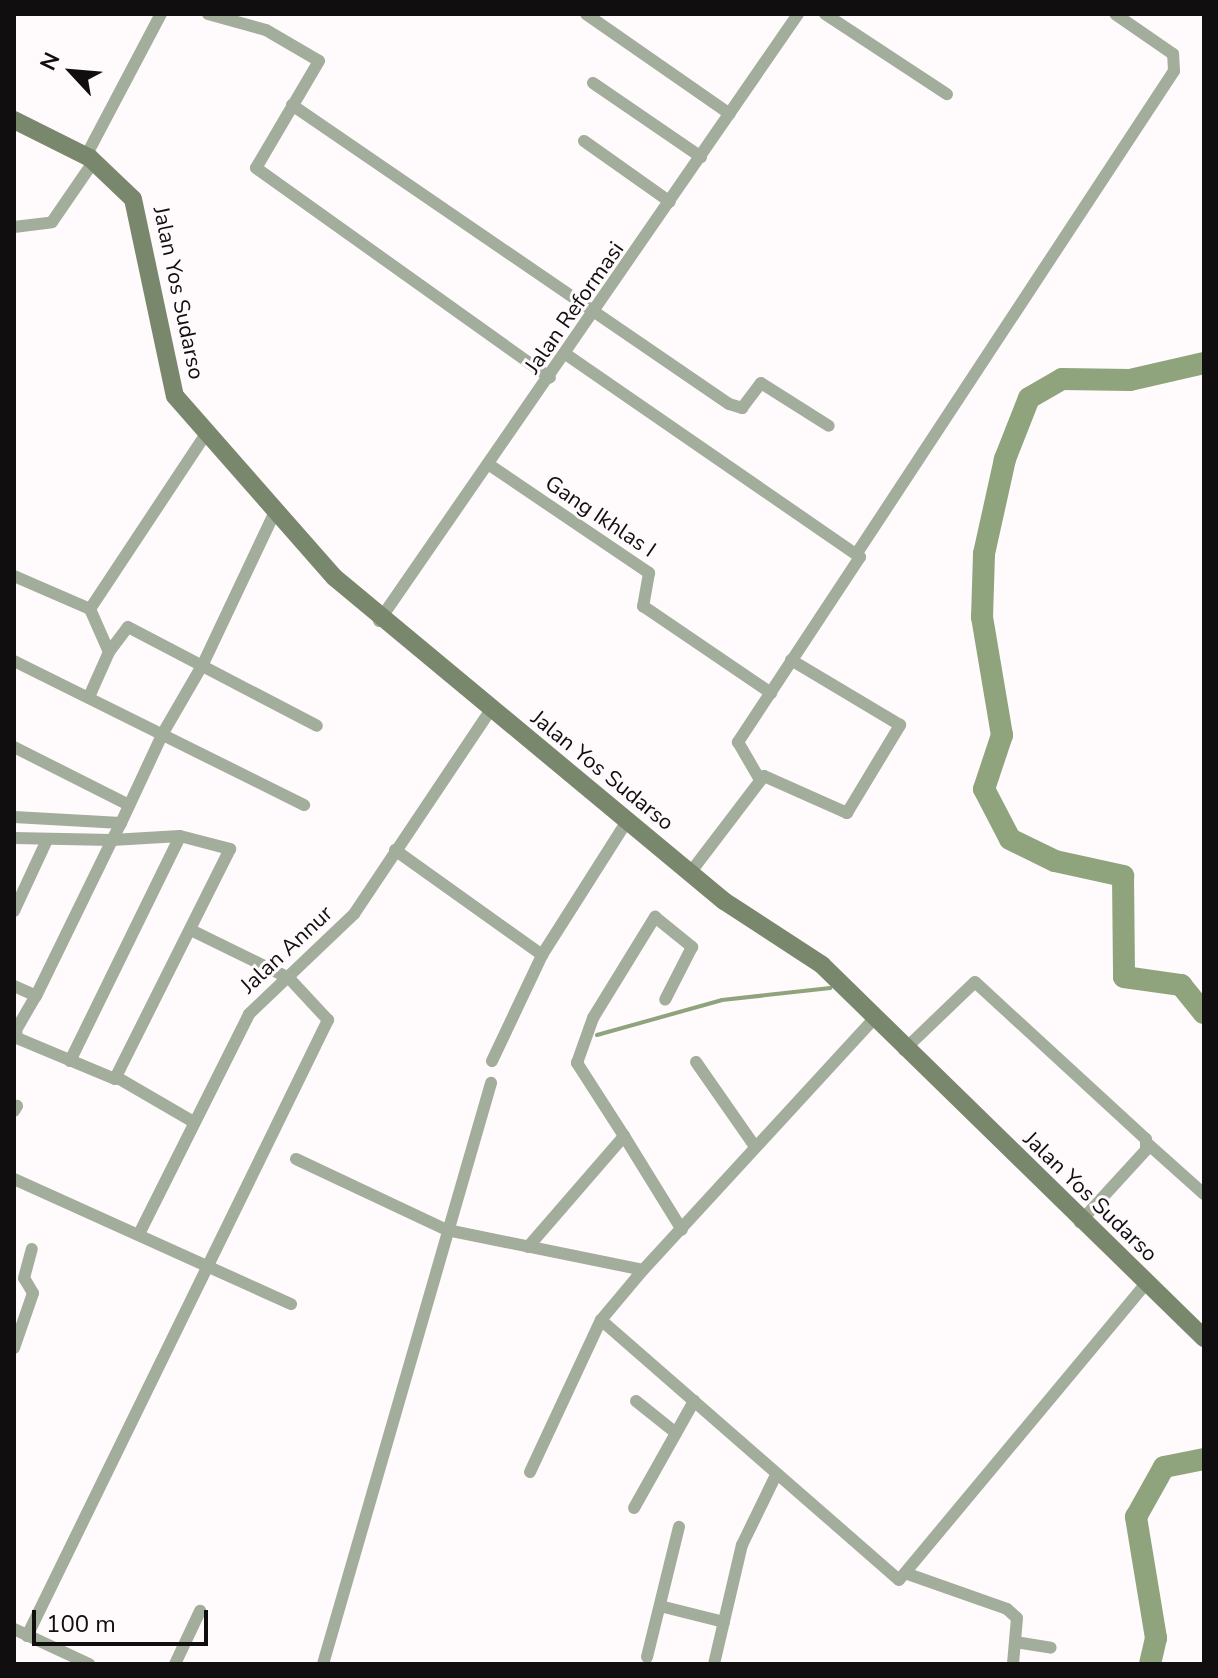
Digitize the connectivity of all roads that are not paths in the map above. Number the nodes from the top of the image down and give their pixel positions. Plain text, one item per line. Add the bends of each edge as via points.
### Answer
1 (161, 14) edge
2 (208, 14) edge
3 (586, 14) edge
4 (798, 14) edge
5 (825, 14) edge
6 (1115, 14) edge
7 (593, 83) dead end
8 (947, 94) dead end
9 (292, 105) junction
10 (730, 114) junction
11 (14, 120) edge
12 (584, 141) dead end
13 (701, 157) junction
14 (90, 158) junction
15 (670, 202) junction
16 (14, 227) edge
17 (598, 313) junction
18 (567, 355) junction
19 (550, 378) junction
20 (829, 426) dead end
21 (205, 435) junction
22 (491, 466) junction
23 (275, 512) junction
24 (857, 553) junction
25 (14, 576) edge
26 (90, 609) junction
27 (379, 621) junction
28 (109, 652) junction
29 (791, 660) junction
30 (14, 661) edge
31 (203, 664) junction
32 (771, 693) junction
33 (89, 697) junction
34 (490, 711) junction
35 (317, 726) dead end
36 (163, 733) junction
37 (14, 747) edge
38 (760, 780) junction
39 (129, 805) junction
40 (304, 805) dead end
41 (14, 817) edge
42 (627, 821) junction
43 (121, 823) junction
44 (180, 836) junction
45 (14, 838) edge
46 (47, 840) junction
47 (112, 840) junction
48 (395, 850) junction
49 (690, 873) junction
50 (14, 910) edge
51 (191, 930) junction
52 (542, 955) junction
53 (289, 978) junction
54 (14, 986) edge
55 (36, 996) junction
56 (665, 1000) dead end
57 (873, 1020) junction
58 (15, 1032) edge
59 (904, 1050) junction
60 (70, 1061) junction
61 (492, 1061) dead end
62 (696, 1062) dead end
63 (118, 1078) junction
64 (491, 1083) dead end
65 (192, 1121) junction
66 (624, 1136) junction
67 (1148, 1144) junction
68 (754, 1145) junction
69 (296, 1159) dead end
70 (14, 1179) edge
71 (1204, 1194) edge
72 (1080, 1222) junction
73 (447, 1230) junction
74 (682, 1230) junction
75 (139, 1234) junction
76 (528, 1247) junction
77 (32, 1249) dead end
78 (202, 1265) junction
79 (643, 1270) junction
80 (1146, 1284) junction
81 (291, 1304) dead end
82 (601, 1320) junction
83 (1204, 1338) edge
84 (14, 1348) edge
85 (636, 1401) dead end
86 (694, 1401) junction
87 (676, 1433) junction
88 (530, 1472) dead end
89 (776, 1475) junction
90 (634, 1508) dead end
91 (679, 1527) dead end
92 (905, 1573) junction
93 (660, 1606) junction
94 (200, 1611) dead end
95 (724, 1622) junction
96 (14, 1629) edge
97 (27, 1636) junction
98 (1015, 1642) junction
99 (1051, 1648) dead end
100 (647, 1657) dead end
101 (89, 1664) edge
102 (175, 1664) edge
103 (323, 1664) edge
104 (714, 1664) edge
105 (1013, 1664) edge

1 - 14 street
2 - 9 street via 266,30 319,61
3 - 10 street
4 - 10 street, Jalan Reformasi
5 - 8 street
6 - 24 street via 1173,54 1174,71
7 - 13 street
9 - 17 street
9 - 19 street via 256,168
10 - 13 street, Jalan Reformasi
11 - 14 street, Jalan Yos Sudarso
12 - 15 street
13 - 15 street, Jalan Reformasi
14 - 16 street via 57,217
14 - 21 street, Jalan Yos Sudarso via 133,199 175,396
15 - 17 street, Jalan Reformasi
17 - 18 street, Jalan Reformasi
17 - 20 street via 738,409 760,383
18 - 19 street, Jalan Reformasi
18 - 24 street
19 - 22 street, Jalan Reformasi
21 - 23 street, Jalan Yos Sudarso
21 - 26 street
22 - 27 street, Jalan Reformasi
22 - 32 street, Gang Ikhlas I via 649,573 643,606
23 - 27 street, Jalan Yos Sudarso
23 - 31 street
24 - 29 street via 860,563
25 - 26 street
26 - 28 street
27 - 34 street, Jalan Yos Sudarso
28 - 31 street via 128,627
28 - 33 street
29 - 32 street
29 - 38 street via 900,725 847,813 770,777
30 - 33 street
31 - 35 street
31 - 36 street
32 - 38 street via 738,742
33 - 36 street
34 - 42 street, Jalan Yos Sudarso
34 - 48 street, Jalan Annur
36 - 39 street
36 - 40 street
37 - 39 street
38 - 49 street
39 - 43 street
41 - 43 street
42 - 49 street, Jalan Yos Sudarso
42 - 52 street
43 - 47 street
44 - 47 street
44 - 51 street via 230,849
44 - 60 street
45 - 46 street
46 - 47 street
46 - 50 street
47 - 55 street
48 - 52 street
48 - 53 street, Jalan Annur via 336,936
49 - 57 street, Jalan Yos Sudarso via 822,965
51 - 53 street
51 - 63 street
52 - 61 street
53 - 65 street, Jalan Annur via 249,1014
53 - 78 street via 328,1020
54 - 55 street
55 - 58 street
56 - 66 street via 692,947 655,917 593,1018 577,1063
57 - 59 street, Jalan Yos Sudarso
57 - 68 street
58 - 60 street via 17,1038
59 - 67 street via 975,982
59 - 72 street, Jalan Yos Sudarso
60 - 63 street
62 - 68 street
63 - 65 street
64 - 73 street
65 - 75 street, Jalan Annur
66 - 74 street
66 - 76 street
67 - 71 street
67 - 72 street
68 - 74 street
69 - 73 street
70 - 75 street
72 - 80 street, Jalan Yos Sudarso
73 - 76 street
73 - 103 street
74 - 79 street
75 - 78 street
76 - 79 street
77 - 84 street via 24,1278 33,1293
78 - 81 street
78 - 97 street
79 - 82 street
80 - 83 street, Jalan Yos Sudarso
80 - 92 street
82 - 86 street
82 - 88 street
85 - 87 street
86 - 87 street
86 - 89 street
87 - 90 street
89 - 92 street via 896,1579
89 - 95 street via 742,1545
91 - 93 street
92 - 98 street via 1007,1609 1017,1618
93 - 95 street
93 - 100 street
94 - 102 street
95 - 104 street
96 - 97 street
97 - 101 street
98 - 99 street
98 - 105 street

